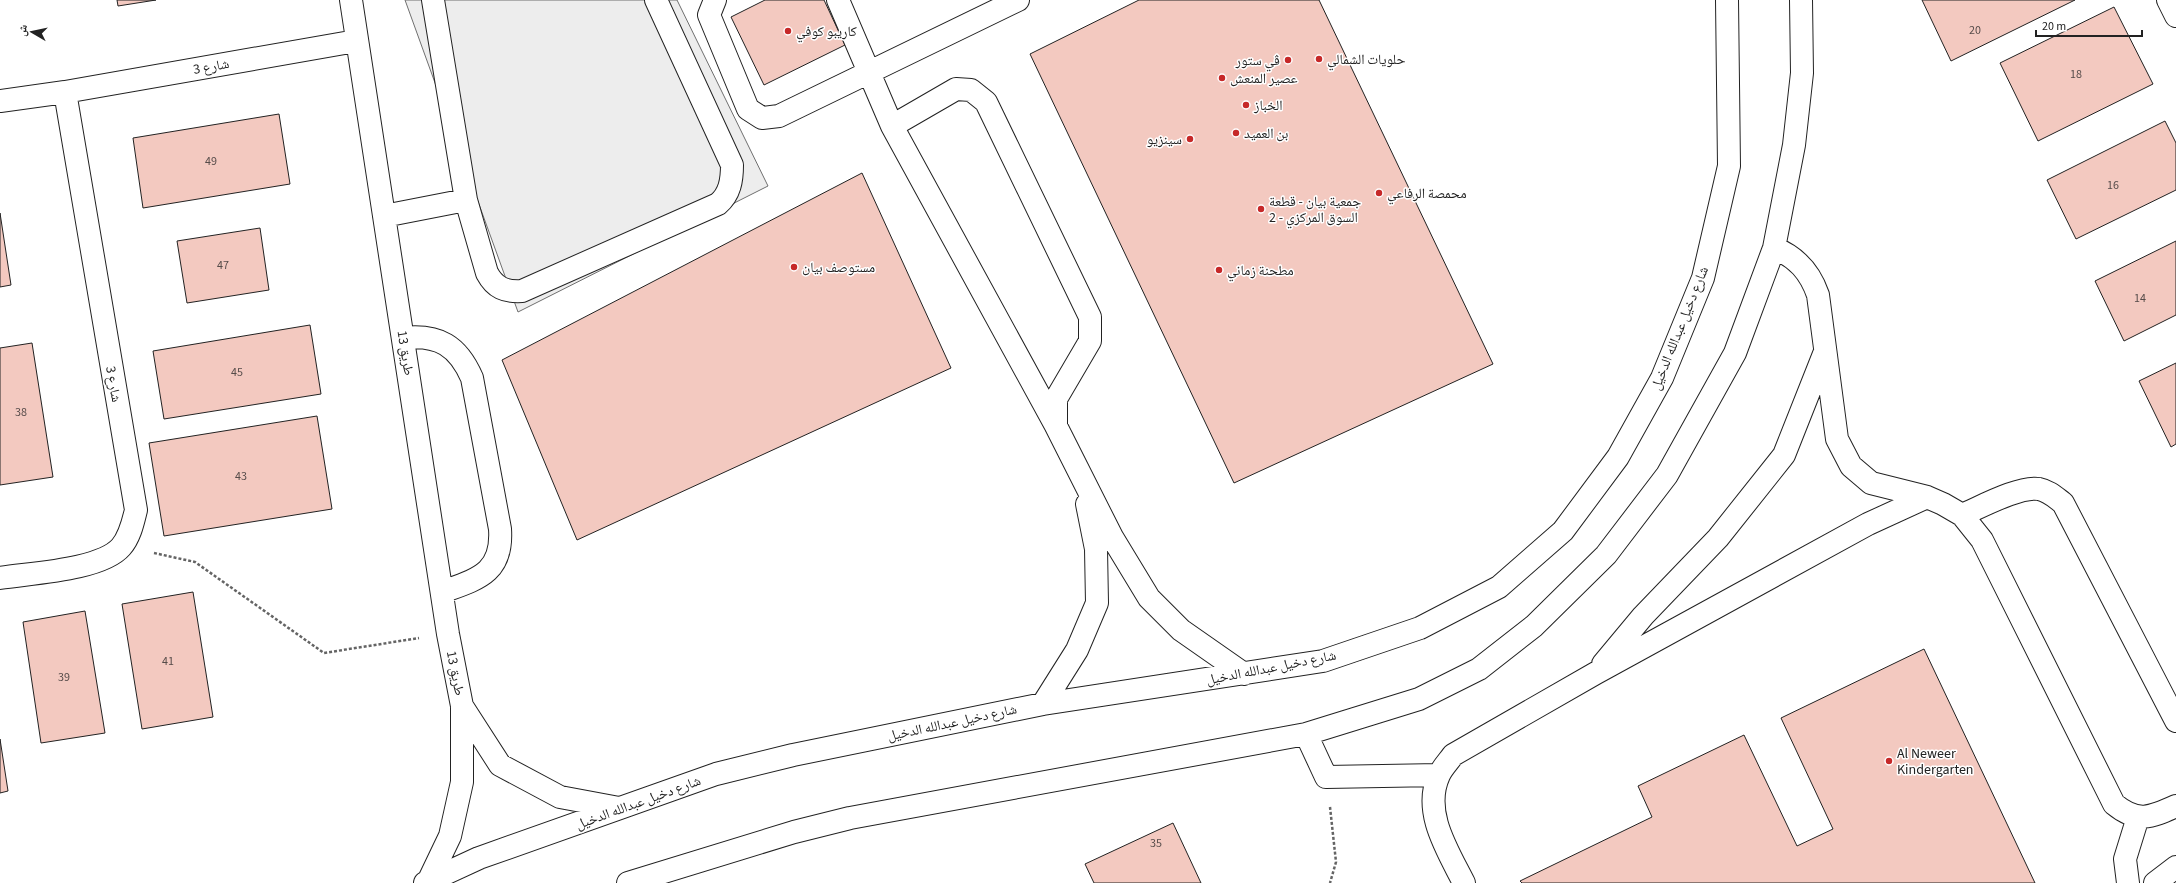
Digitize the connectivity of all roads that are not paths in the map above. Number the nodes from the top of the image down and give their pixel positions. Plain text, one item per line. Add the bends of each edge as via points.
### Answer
1 (351, 0) edge
2 (433, 0) edge
3 (656, 0) edge
4 (714, 0) edge
5 (838, 0) edge
6 (1018, 0) edge
7 (1727, 0) edge
8 (1801, 0) edge
9 (2168, 0) edge
10 (2176, 16) edge
11 (356, 40) junction
12 (868, 74) junction
13 (65, 92) junction
14 (0, 101) edge
15 (892, 126) junction
16 (466, 200) junction
17 (384, 216) junction
18 (1774, 248) junction
19 (403, 338) junction
20 (1825, 351) junction
21 (1056, 426) junction
22 (1081, 477) junction
23 (1927, 497) junction
24 (1962, 515) junction
25 (0, 578) edge
26 (442, 592) junction
27 (1596, 673) junction
28 (1244, 674) junction
29 (1042, 704) junction
30 (462, 706) junction
31 (2176, 721) edge
32 (1306, 734) junction
33 (1439, 775) junction
34 (2176, 806) edge
35 (620, 808) junction
36 (2138, 817) junction
37 (2176, 867) edge
38 (427, 882) edge
39 (628, 883) edge
40 (1464, 883) edge
41 (2128, 883) edge
42 (2155, 883) edge

1 - 11 street, طريق 13
2 - 16 street
3 - 16 street via 732,165 732,180 724,199 718,204 536,284 510,292 500,289 486,273
4 - 12 street via 709,15 748,109 762,118 779,116
5 - 12 street
6 - 12 street
7 - 28 street, شارع دخيل عبدالله الدخيل via 1729,166 1704,271 1662,378 1618,457 1563,531 1499,587 1420,628 1323,661
8 - 18 street via 1802,73 1794,145
9 - 10 street
11 - 13 street, شارع 3
11 - 17 street, طريق 13
12 - 15 street
13 - 14 street, شارع 3
13 - 25 street, شارع 3 via 136,510 130,532 122,547 110,557 93,564
15 - 21 street
15 - 21 street via 956,89 971,90 986,102 1090,316 1090,342 1056,399
16 - 17 street
17 - 19 street, طريق 13
18 - 20 street via 1797,261 1814,282
18 - 32 street via 1731,359 1667,475 1606,555 1534,626 1479,668 1419,699
19 - 26 street, طريق 13
19 - 26 street via 421,336 438,340 453,349 465,362 472,378 500,529 501,545 496,561 485,574
20 - 23 street via 1837,439 1851,466 1872,484
20 - 27 street via 1784,455 1718,538 1643,616
21 - 22 street
22 - 28 street via 1112,537 1149,598 1181,630
22 - 29 street via 1096,549 1097,603 1077,650
23 - 24 street
23 - 27 street via 1868,524
24 - 31 street via 2022,491 2038,489 2047,491 2062,503
24 - 36 street via 1982,540 2106,791 2114,804 2124,813
26 - 30 street, طريق 13
27 - 33 street via 1453,755
28 - 29 street, شارع دخيل عبدالله الدخيل
29 - 35 street, شارع دخيل عبدالله الدخيل via 793,755 716,774
30 - 35 street, طريق 13 via 500,766 560,797
30 - 38 street, طريق 13 via 462,782 450,836
32 - 33 street via 1326,777
32 - 39 street via 850,818 794,832
33 - 40 street via 1434,796 1436,826
34 - 36 street via 2154,817
35 - 38 street, شارع دخيل عبدالله الدخيل via 479,858
36 - 41 street via 2125,859
37 - 42 street

